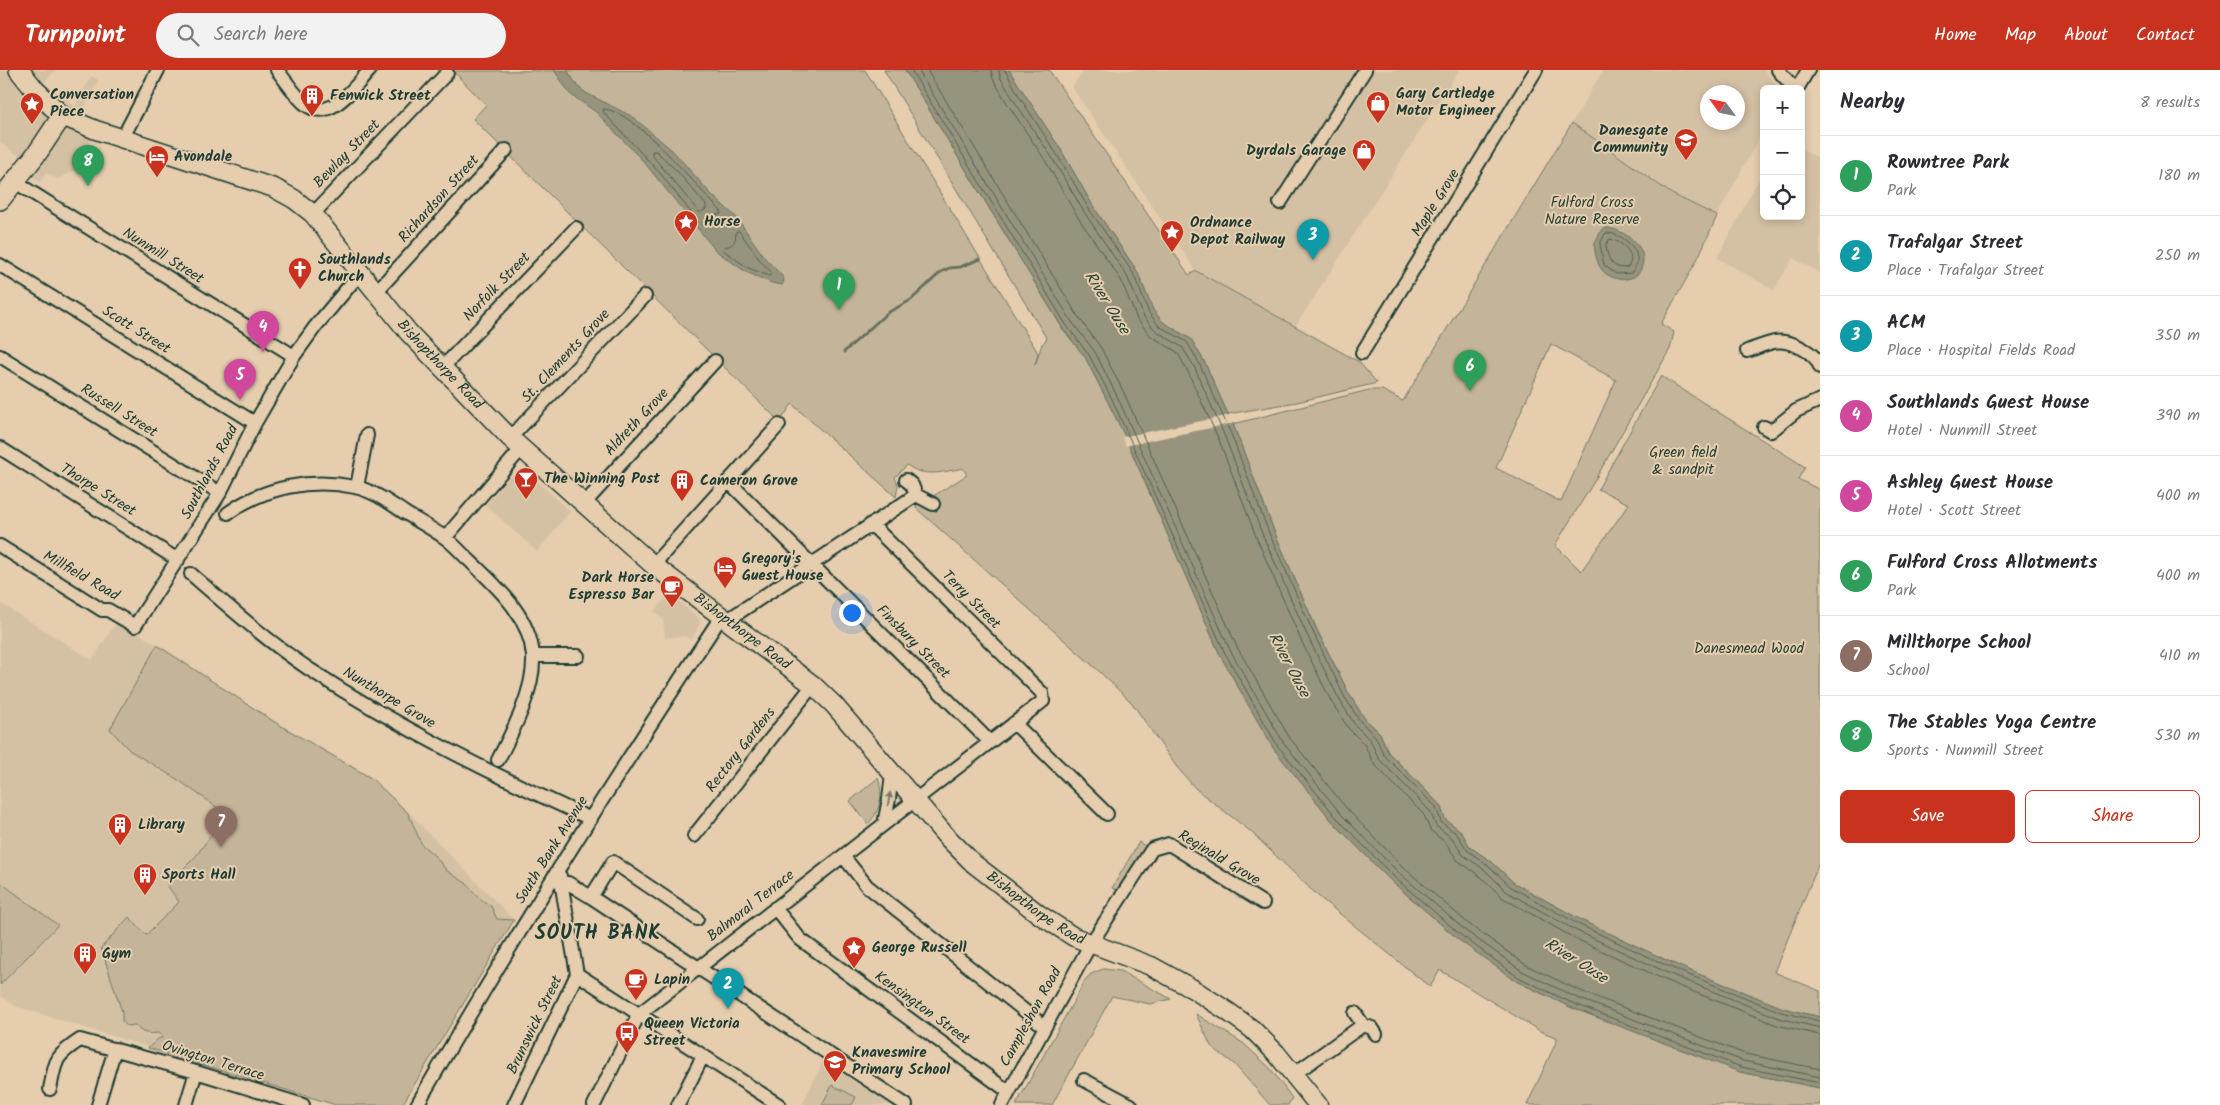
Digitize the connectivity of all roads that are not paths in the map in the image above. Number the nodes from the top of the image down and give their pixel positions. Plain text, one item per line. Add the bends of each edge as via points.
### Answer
1 (19, 70) edge
2 (158, 70) edge
3 (277, 70) edge
4 (370, 70) edge
5 (1365, 70) edge
6 (1536, 70) edge
7 (1778, 70) edge
8 (1808, 70) edge
9 (447, 73) dead end
10 (1792, 85) edge
11 (1799, 85) edge
12 (62, 116) junction
13 (122, 139) junction
14 (506, 150) dead end
15 (15, 182) junction
16 (0, 200) edge
17 (1280, 203) dead end
18 (313, 214) junction
19 (576, 228) dead end
20 (0, 265) edge
21 (361, 272) junction
22 (376, 292) junction
23 (645, 296) dead end
24 (1747, 351) dead end
25 (1362, 353) dead end
26 (0, 356) edge
27 (294, 356) junction
28 (715, 361) dead end
29 (1819, 363) edge
30 (442, 368) junction
31 (1820, 400) edge
32 (255, 423) junction
33 (779, 425) dead end
34 (1764, 427) dead end
35 (367, 436) dead end
36 (516, 443) junction
37 (0, 448) edge
38 (906, 480) dead end
39 (728, 481) junction
40 (356, 487) junction
41 (220, 493) junction
42 (916, 495) junction
43 (933, 504) dead end
44 (583, 505) junction
45 (228, 513) dead end
46 (871, 524) junction
47 (446, 538) junction
48 (0, 546) edge
49 (178, 560) junction
50 (811, 564) junction
51 (653, 565) junction
52 (191, 574) dead end
53 (142, 616) joint
54 (723, 619) junction
55 (533, 656) junction
56 (578, 656) dead end
57 (813, 685) junction
58 (1043, 702) joint
59 (1014, 723) junction
60 (990, 742) junction
61 (498, 760) dead end
62 (892, 774) junction
63 (914, 799) junction
64 (1107, 814) dead end
65 (591, 819) junction
66 (884, 824) junction
67 (694, 836) dead end
68 (843, 856) junction
69 (559, 870) junction
70 (561, 884) junction
71 (591, 897) junction
72 (1264, 903) dead end
73 (775, 908) junction
74 (697, 918) dead end
75 (1090, 944) junction
76 (698, 968) junction
77 (578, 974) junction
78 (1355, 1012) dead end
79 (639, 1014) junction
80 (1363, 1024) junction
81 (1044, 1027) junction
82 (1376, 1034) dead end
83 (115, 1049) junction
84 (703, 1056) junction
85 (196, 1072) junction
86 (1294, 1074) junction
87 (1084, 1080) dead end
88 (50, 1089) dead end
89 (1009, 1092) junction
90 (265, 1099) edge
91 (761, 1100) edge
92 (98, 1105) edge
93 (186, 1105) edge
94 (303, 1105) edge
95 (417, 1105) edge
96 (514, 1105) edge
97 (594, 1105) edge
98 (678, 1105) edge
99 (779, 1105) edge
100 (906, 1105) edge
101 (1002, 1105) edge
102 (1131, 1105) edge
103 (1318, 1105) edge

1 - 12 main road, Bishopthorpe Road
2 - 13 street
3 - 4 street via 305,104 316,109 340,102
5 - 17 street
6 - 25 street, Maple Grove
7 - 10 street
8 - 11 street
9 - 18 street, Bewlay Street
12 - 13 street, Bishopthorpe Road
12 - 15 main road
13 - 18 street, Bishopthorpe Road via 274,188 294,198
14 - 22 street, Richardson Street
15 - 16 main road
15 - 27 street, Nunmill Street
18 - 21 street, Bishopthorpe Road
19 - 30 street, Norfolk Street
20 - 32 street, Scott Street
21 - 22 street, Bishopthorpe Road
21 - 27 street, Southlands Road
22 - 30 street, Bishopthorpe Road
23 - 36 street, St. Clements Grove
24 - 29 street via 1785,342 1804,350
26 - 41 street, Russell Street
27 - 32 street, Southlands Road
28 - 44 street, Aldreth Grove
30 - 36 street, Bishopthorpe Road
31 - 34 street via 1796,411 1772,431
32 - 41 street, Southlands Road
33 - 39 street
35 - 40 street
36 - 44 street, Bishopthorpe Road
36 - 47 street, St. Clements Grove
37 - 49 street, Thorpe Street
38 - 42 street
39 - 50 street, Finsbury Street
39 - 51 street
40 - 45 street via 316,482 296,486 252,499
40 - 47 street via 390,503
41 - 49 street, Southlands Road
42 - 43 street
42 - 46 street
44 - 51 street, Bishopthorpe Road
46 - 50 street
46 - 58 street, Terry Street via 1042,693
47 - 55 street via 513,605 529,638
48 - 53 street, Millfield Road via 102,610 108,610 135,626
49 - 53 street, Southlands Road
50 - 54 street
50 - 60 street, Finsbury Street
51 - 54 street, Bishopthorpe Road
52 - 65 street, Nunthorpe Grove via 243,620 308,668 386,718 492,774
54 - 57 street, Bishopthorpe Road
54 - 65 street, South Bank Avenue
55 - 56 street
55 - 61 street via 529,686 520,714
57 - 62 street, Bishopthorpe Road
57 - 67 street, Rectory Gardens
58 - 59 street, Balmoral Terrace
59 - 60 street, Balmoral Terrace
59 - 64 street
60 - 63 street, Balmoral Terrace
62 - 63 street, Bishopthorpe Road
66 -> 62 street
63 - 66 street, Balmoral Terrace
63 - 75 street, Bishopthorpe Road via 974,864 1040,915
65 - 69 street, South Bank Avenue
66 - 68 street, Balmoral Terrace
68 - 73 street, Balmoral Terrace
68 - 81 street via 867,886
69 - 70 street, Brunswick Street
69 - 95 street, South Bank Avenue
70 - 71 street via 568,883
70 - 77 street, Brunswick Street
71 - 74 street via 612,862
71 - 76 street
72 - 75 street, Reginald Grove via 1169,844 1152,849
73 - 76 street, Balmoral Terrace
73 - 89 street, Kensington Street via 800,940
75 - 81 street, Campleshon Road
75 - 86 street, Bishopthorpe Road via 1151,966 1210,999 1252,1029
76 - 79 street, Balmoral Terrace
76 - 100 street
77 - 79 street
77 - 96 street, Brunswick Street
78 - 80 street
79 - 84 street
79 - 97 street
80 - 82 street
80 - 86 street
81 - 89 street, Campleshon Road
83 - 85 street, Ovington Terrace
83 - 88 street, Ovington Terrace via 80,1040 60,1053 48,1066
83 - 92 street
84 - 91 street
84 - 98 street
85 - 90 street, Ovington Terrace
85 - 93 street
86 - 103 street, Bishopthorpe Road
87 - 102 street
89 - 101 street, Campleshon Road
90 - 94 street, Ovington Terrace
91 - 99 street

